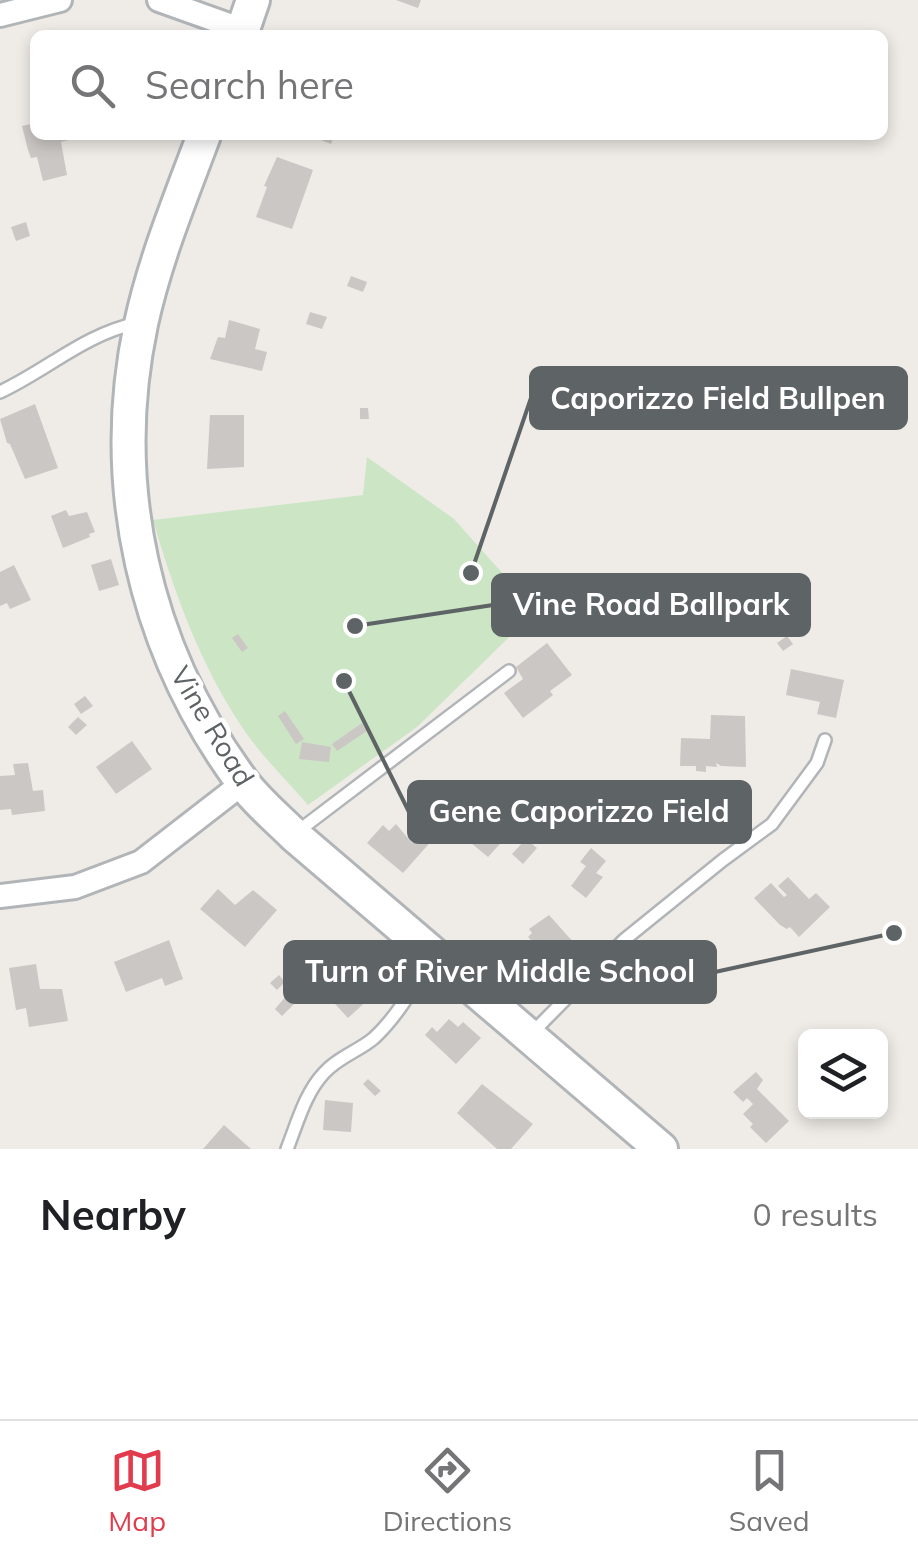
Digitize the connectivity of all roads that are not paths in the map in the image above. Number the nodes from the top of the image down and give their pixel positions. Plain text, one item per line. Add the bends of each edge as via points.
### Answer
1 (60, 0) edge
2 (159, 0) edge
3 (0, 15) edge
4 (246, 22) edge
5 (202, 140) edge
6 (142, 322) junction
7 (0, 392) edge
8 (509, 671) dead end
9 (825, 740) dead end
10 (242, 783) junction
11 (294, 835) junction
12 (0, 896) edge
13 (433, 956) junction
14 (528, 1037) junction
15 (287, 1149) edge
16 (661, 1149) edge

1 - 3 street
2 - 4 street
5 - 6 street, Vine Road
6 - 7 lane via 81,342
6 - 10 street, Vine Road via 127,456 148,594 172,662
8 - 11 lane
9 - 14 lane via 817,763 772,824 624,940
10 - 11 street, Vine Road
10 - 12 street via 141,862 76,887
11 - 13 street, Vine Road
13 - 14 street, Vine Road
13 - 15 lane via 374,1038 322,1074
14 - 16 street, Vine Road

